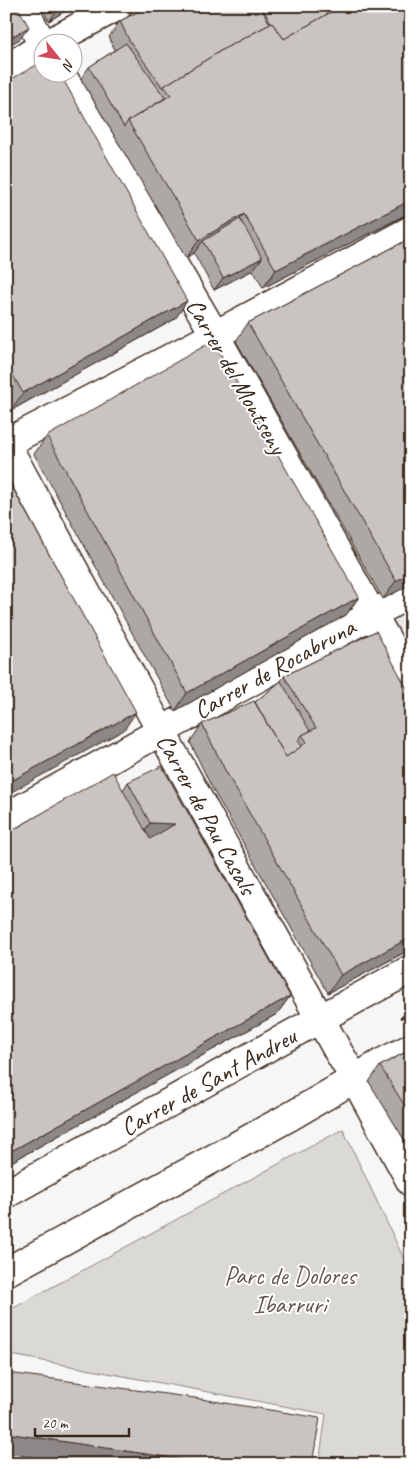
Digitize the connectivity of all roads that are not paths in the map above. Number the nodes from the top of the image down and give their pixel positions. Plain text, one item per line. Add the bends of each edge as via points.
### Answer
1 (22, 6) edge
2 (118, 6) edge
3 (36, 32) edge
4 (70, 32) edge
5 (32, 53) edge
6 (6, 68) edge
7 (66, 82) edge
8 (411, 230) edge
9 (216, 335) junction
10 (6, 444) edge
11 (411, 593) edge
12 (372, 614) junction
13 (411, 681) edge
14 (161, 731) junction
15 (6, 816) edge
16 (411, 969) edge
17 (321, 1018) junction
18 (411, 1048) edge
19 (355, 1079) junction
20 (411, 1182) edge
21 (6, 1194) edge
22 (6, 1272) edge

1 - 3 street
2 - 4 street
5 - 6 street
7 - 9 street, Carrer del Montseny
8 - 9 street
9 - 10 street
9 - 12 street, Carrer del Montseny
10 - 14 street, Carrer de Pau Casals
11 - 12 street, Carrer de Rocabruna
12 - 13 street, Carrer del Montseny
12 - 14 street, Carrer de Rocabruna
14 - 15 street, Carrer de Rocabruna
14 - 17 street, Carrer de Pau Casals
16 - 17 street, Carrer de Sant Andreu
17 - 19 street, Carrer de Pau Casals
17 - 21 street, Carrer de Sant Andreu
18 - 19 street
19 - 20 street, Carrer de Pau Casals
19 - 22 street

